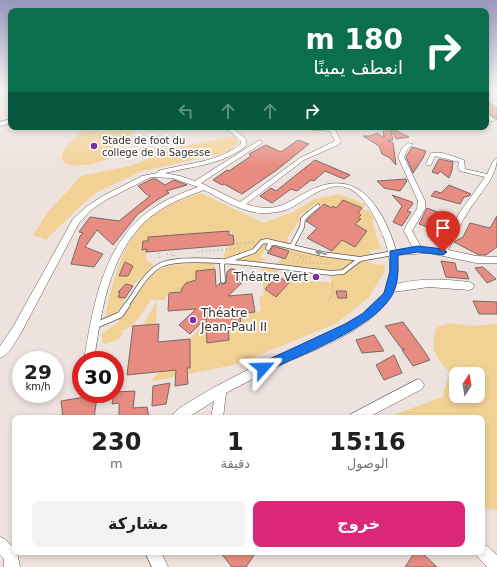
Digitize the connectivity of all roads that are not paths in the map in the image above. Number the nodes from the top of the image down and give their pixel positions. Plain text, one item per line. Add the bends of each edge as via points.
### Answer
1 (489, 117) edge
2 (492, 120) dead end
3 (232, 130) edge
4 (332, 130) edge
5 (260, 142) dead end
6 (410, 144) dead end
7 (497, 160) edge
8 (429, 164) dead end
9 (153, 175) junction
10 (489, 176) junction
11 (200, 185) junction
12 (242, 204) junction
13 (318, 206) dead end
14 (271, 242) junction
15 (292, 246) junction
16 (268, 248) dead end
17 (418, 249) junction
18 (443, 252) junction
19 (393, 253) junction
20 (360, 259) junction
21 (497, 260) edge
22 (224, 262) junction
23 (223, 281) dead end
24 (469, 286) dead end
25 (390, 290) junction
26 (94, 326) junction
27 (90, 351) edge
28 (0, 353) edge
29 (418, 385) dead end
30 (221, 390) junction
31 (182, 415) edge
32 (217, 415) edge
33 (361, 415) edge
34 (0, 544) edge
35 (485, 554) edge
36 (154, 555) edge
37 (497, 566) edge
38 (12, 567) edge
39 (160, 567) edge

1 - 2 street
3 - 9 street via 244,140 244,145 224,158
4 - 12 street via 338,141 336,144 302,159
5 - 11 street
6 - 17 street via 404,149 401,157 421,196 422,206 408,231
7 - 10 street
8 - 10 street via 433,154 438,153 460,160 462,170
9 - 11 street via 176,176
9 - 28 street via 113,192 77,220 14,335
10 - 18 street via 464,212
11 - 12 street
11 - 26 street via 159,208 137,226 124,244 105,283
12 - 19 street via 262,210 279,210 324,186 346,186 364,196 376,215
13 - 15 lane via 303,219 302,227
14 - 15 lane
14 - 16 lane
14 - 22 lane via 263,241 254,251
20 -> 15 lane
17 - 18 street
17 - 19 street
18 - 21 street via 479,260
19 - 20 lane
19 - 25 street via 394,271
20 - 22 lane via 343,272 331,273
22 - 23 lane
22 - 26 lane via 174,261 159,266 146,276 120,315
24 - 25 street via 428,282 404,285
25 - 30 street via 366,317
26 - 27 street
29 - 33 street
30 - 31 street
30 - 32 street
34 - 38 street via 11,556
35 - 37 street
36 - 39 street

